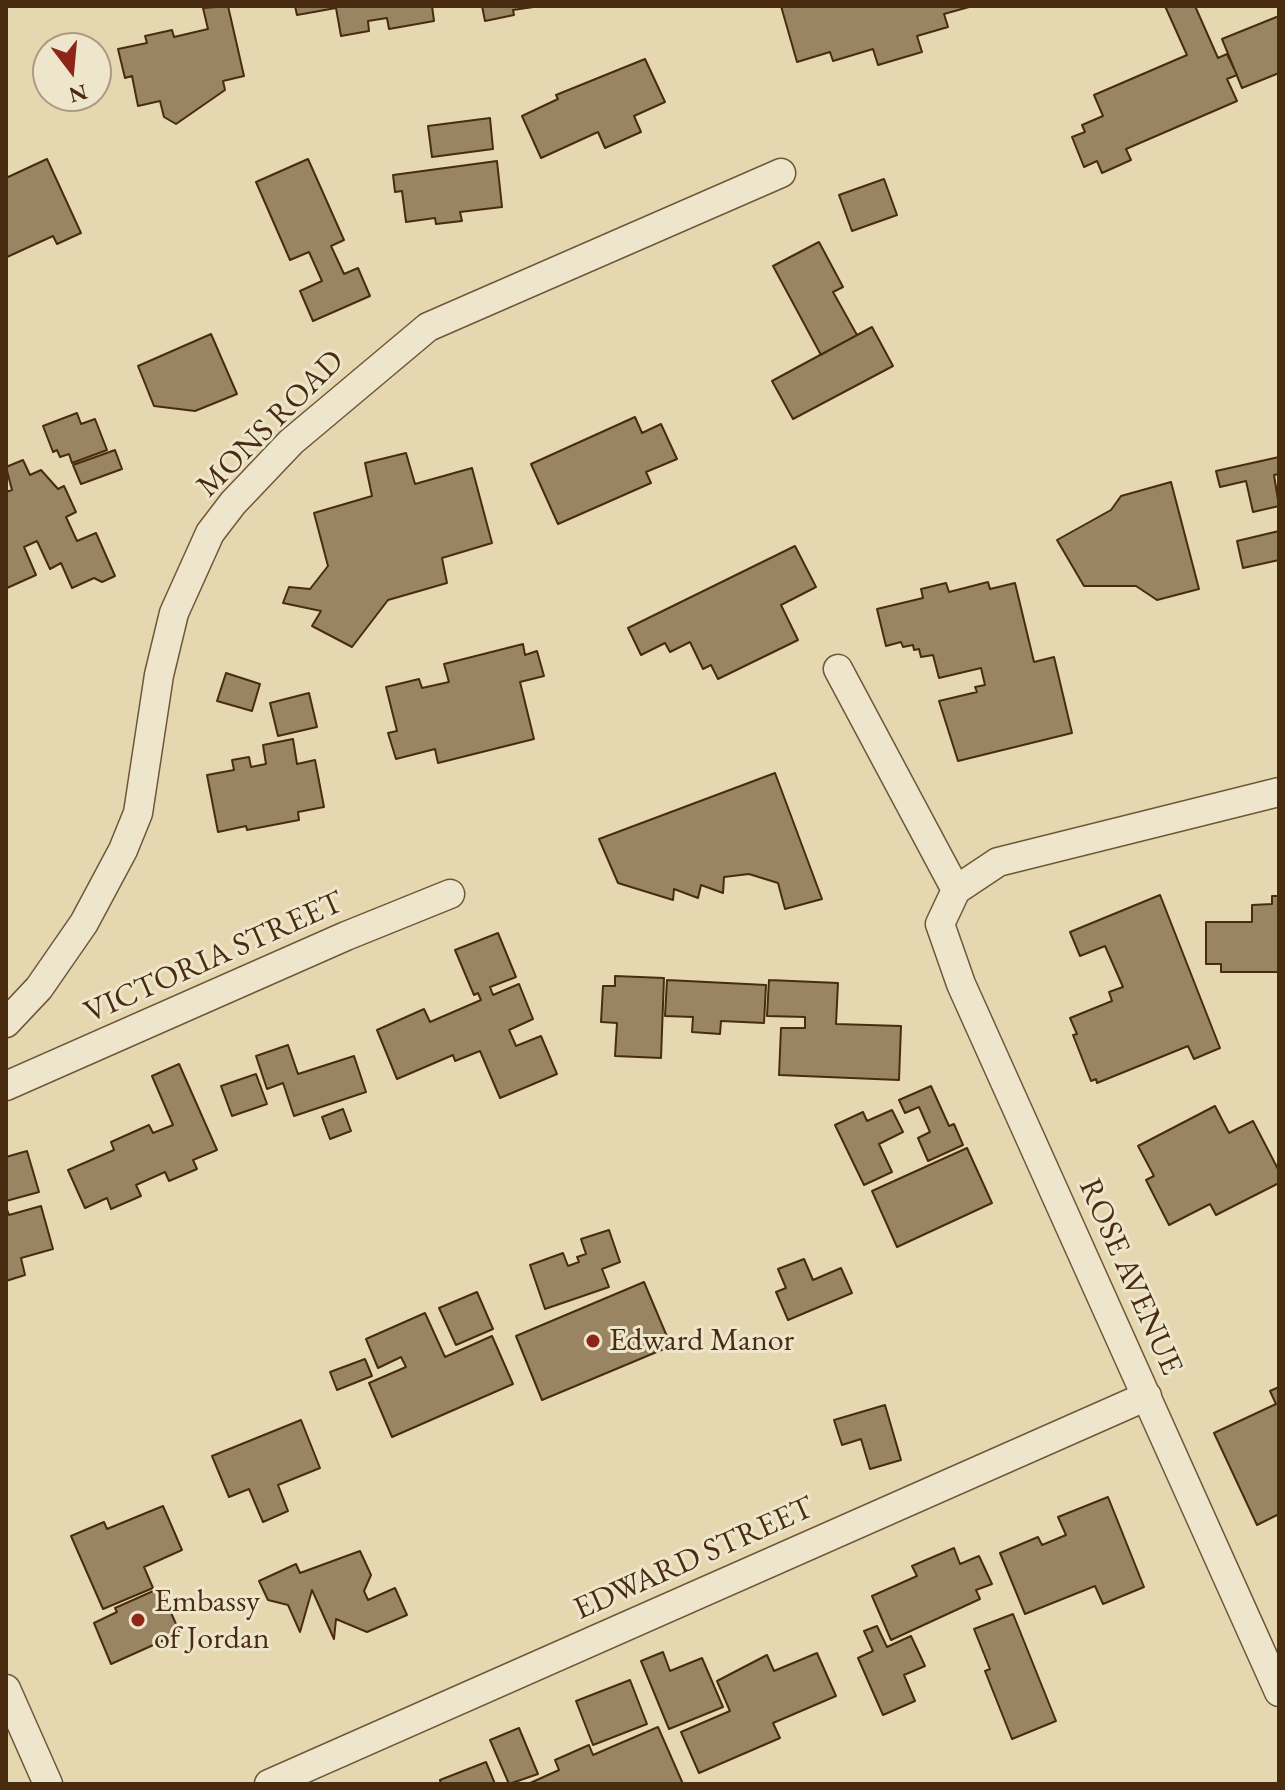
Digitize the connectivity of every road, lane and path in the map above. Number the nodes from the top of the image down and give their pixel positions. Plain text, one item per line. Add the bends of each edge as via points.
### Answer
1 (781, 173) dead end
2 (838, 669) dead end
3 (1279, 792) edge
4 (956, 890) junction
5 (450, 894) dead end
6 (6, 1023) edge
7 (6, 1086) edge
8 (1147, 1396) junction
9 (6, 1689) edge
10 (1279, 1692) edge
11 (48, 1784) edge
12 (269, 1784) edge

1 - 6 street, MONS ROAD via 428,327 291,442 233,503 210,533 174,613 138,813 123,850 84,923 39,988
2 - 4 street
3 - 4 street via 1015,856 985,868
4 - 8 street, ROSE AVENUE via 940,924 943,939
5 - 7 street, VICTORIA STREET
8 - 10 street, ROSE AVENUE
8 - 12 street, EDWARD STREET
9 - 11 street

